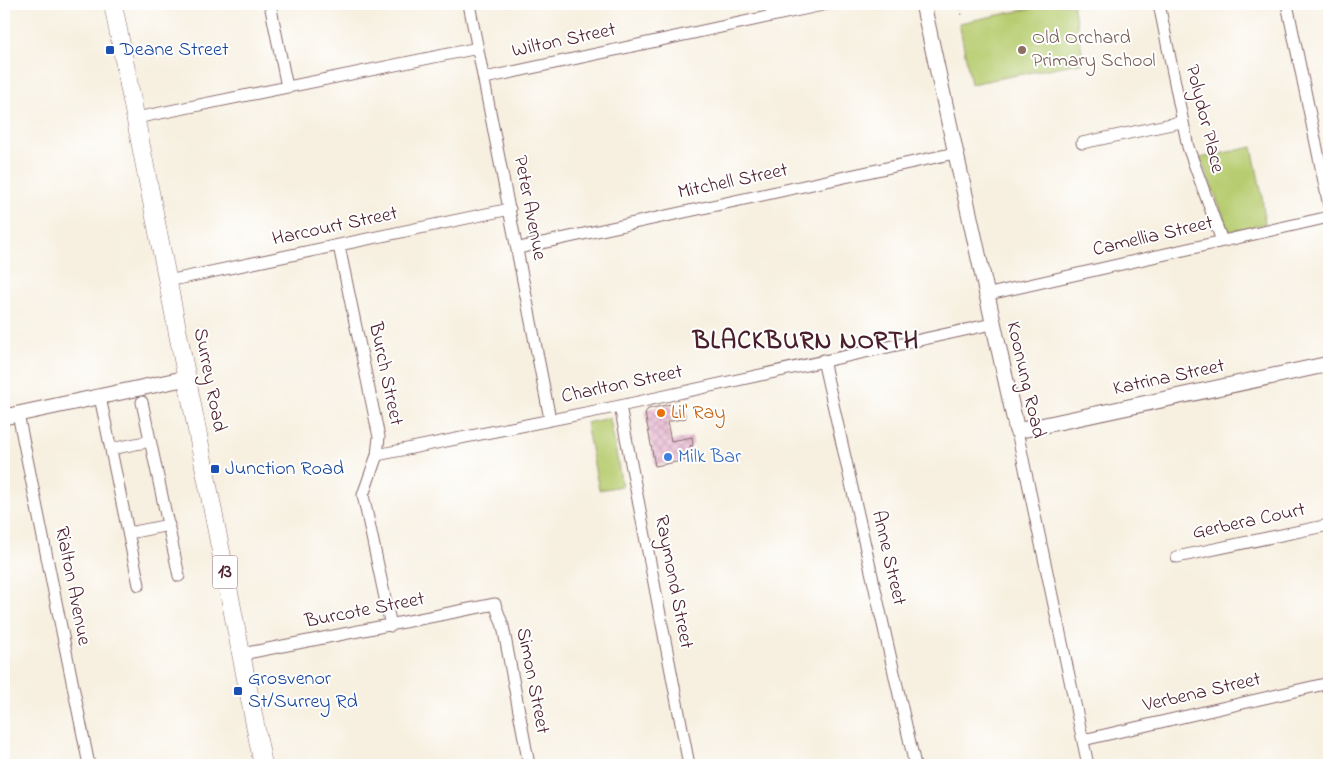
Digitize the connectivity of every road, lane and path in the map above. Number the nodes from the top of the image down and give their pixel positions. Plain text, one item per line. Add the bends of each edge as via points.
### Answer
1 (113, 4) edge
2 (270, 4) edge
3 (469, 4) edge
4 (827, 4) edge
5 (923, 4) edge
6 (958, 4) edge
7 (1158, 4) edge
8 (1287, 4) edge
9 (962, 17) dead end
10 (478, 48) junction
11 (485, 78) junction
12 (287, 87) junction
13 (136, 118) junction
14 (1181, 122) junction
15 (1082, 143) dead end
16 (955, 153) junction
17 (1329, 206) edge
18 (510, 209) junction
19 (1329, 217) edge
20 (1222, 241) junction
21 (339, 246) junction
22 (518, 248) junction
23 (168, 281) junction
24 (986, 294) junction
25 (992, 324) junction
26 (823, 360) junction
27 (1329, 364) edge
28 (187, 378) junction
29 (100, 396) junction
30 (142, 402) dead end
31 (620, 406) junction
32 (11, 415) edge
33 (550, 419) junction
34 (1017, 431) junction
35 (150, 441) junction
36 (112, 449) junction
37 (377, 455) junction
38 (169, 525) junction
39 (1329, 525) edge
40 (128, 533) junction
41 (1177, 557) dead end
42 (179, 576) dead end
43 (139, 585) dead end
44 (495, 604) joint
45 (391, 626) junction
46 (242, 654) junction
47 (1329, 684) edge
48 (1083, 740) junction
49 (89, 765) edge
50 (263, 765) edge
51 (529, 765) edge
52 (689, 765) edge
53 (916, 765) edge
54 (1088, 765) edge

1 - 13 main road, Surrey Road / 13
2 - 12 street
3 - 10 street, Peter Avenue
4 - 11 street, Wilton Street
5 - 16 street, Koonung Road
6 - 9 path
7 - 14 street, Polydor Place
8 - 17 street
10 - 11 street, Peter Avenue
10 - 12 street
11 - 18 street, Peter Avenue
12 - 13 street
13 - 23 main road, Surrey Road / 13
14 - 15 street
14 - 20 street, Polydor Place
16 - 22 street, Mitchell Street
16 - 24 street, Koonung Road
18 - 21 street, Harcourt Street
18 - 22 street, Peter Avenue
19 - 20 street, Camellia Street
20 - 24 street, Camellia Street
21 - 23 street, Harcourt Street
21 - 37 street, Burch Street via 380,437
22 - 33 street, Peter Avenue
23 - 28 main road, Surrey Road / 13
24 - 25 street, Koonung Road
25 - 26 street, Charlton Street
25 - 34 street, Koonung Road
26 - 31 street, Charlton Street
26 - 53 street, Anne Street
27 - 34 street, Katrina Street
28 - 29 street
28 - 46 main road, Surrey Road / 13
29 - 32 street
29 - 36 street
30 - 35 street
31 - 33 street, Charlton Street
31 - 52 street, Raymond Street
32 - 49 street, Rialton Avenue
33 - 37 street, Charlton Street
34 - 48 street, Koonung Road
35 - 36 street
35 - 38 street
36 - 40 street
37 - 45 street, Burch Street via 363,495
38 - 40 street
38 - 42 street
39 - 41 street, Gerbera Court
40 - 43 street
44 - 45 street, Burcote Street
44 - 51 street, Simon Street via 503,626
45 - 46 street, Burcote Street
46 - 50 main road, Surrey Road / 13
47 - 48 street, Verbena Street
48 - 54 street, Koonung Road

